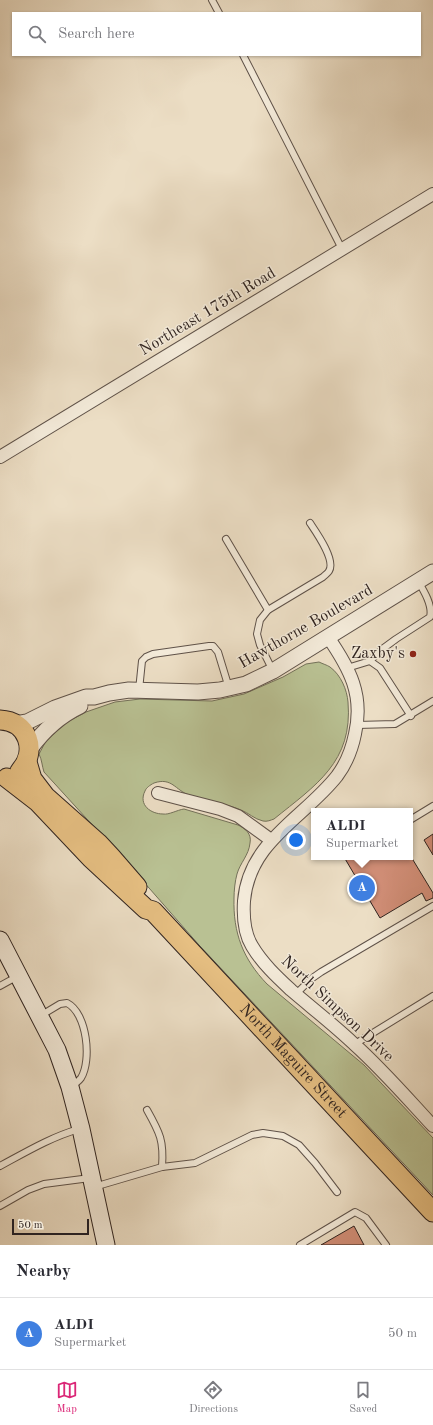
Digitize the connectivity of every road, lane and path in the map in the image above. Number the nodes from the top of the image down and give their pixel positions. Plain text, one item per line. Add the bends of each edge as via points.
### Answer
1 (212, 0) edge
2 (218, 12) edge
3 (244, 56) edge
4 (433, 194) edge
5 (342, 249) junction
6 (0, 457) edge
7 (310, 523) dead end
8 (226, 539) dead end
9 (433, 572) edge
10 (418, 581) junction
11 (268, 610) junction
12 (328, 637) junction
13 (370, 661) junction
14 (347, 668) junction
15 (273, 671) junction
16 (229, 688) junction
17 (139, 690) junction
18 (94, 697) junction
19 (433, 702) edge
20 (411, 716) junction
21 (8, 722) edge
22 (357, 726) junction
23 (28, 755) junction
24 (4, 778) edge
25 (158, 793) dead end
26 (433, 806) edge
27 (413, 818) edge
28 (271, 840) junction
29 (433, 906) edge
30 (152, 911) junction
31 (0, 940) edge
32 (19, 976) junction
33 (0, 986) edge
34 (296, 994) junction
35 (433, 996) edge
36 (40, 1016) junction
37 (355, 1044) junction
38 (70, 1087) junction
39 (148, 1110) dead end
40 (433, 1126) edge
41 (81, 1129) junction
42 (0, 1166) edge
43 (162, 1167) junction
44 (93, 1182) junction
45 (337, 1192) dead end
46 (0, 1206) edge
47 (433, 1212) edge
48 (106, 1245) edge
49 (300, 1245) edge
50 (386, 1245) edge

1 - 2 lane
3 - 5 lane
4 - 5 street, Northeast 175th Road
5 - 6 street, Northeast 175th Road
7 - 11 lane via 329,555 330,570
8 - 11 lane
9 - 10 street, Hawthorne Boulevard
10 - 12 street, Hawthorne Boulevard
10 - 13 lane via 432,605 432,614 381,650
11 - 15 lane via 260,620 257,634
12 - 14 street, North Simpson Drive
12 - 15 street, Hawthorne Boulevard
13 - 14 lane
13 - 20 lane via 380,668
14 - 22 street, North Simpson Drive via 359,705
15 - 16 street, Hawthorne Boulevard via 246,684
16 - 17 street, Hawthorne Boulevard via 198,692
16 - 17 lane via 218,652 213,646 209,646 146,657 142,661
17 - 18 street, Hawthorne Boulevard
18 - 21 street, Hawthorne Boulevard via 74,700 27,722
18 - 23 street, Hawthorne Boulevard via 56,721 39,737
19 - 20 lane
20 - 22 lane via 395,724
21 - 23 main road, North Maguire Street via 26,736
22 - 28 street, North Simpson Drive via 346,762 337,775
23 - 24 main road via 20,771
23 - 30 main road, North Maguire Street via 32,779 41,792 111,857 151,905
24 - 30 main road, North Maguire Street via 38,802 91,858 146,909
25 - 28 street via 238,816
26 - 27 lane
28 - 34 street, North Simpson Drive via 261,852 250,874 245,892 246,931 252,946 271,972
29 - 34 lane via 321,972
30 - 47 main road, North Maguire Street
31 - 32 main road
32 - 33 lane
32 - 36 main road
34 - 37 street, North Simpson Drive
35 - 37 lane
36 - 38 main road via 57,1050
36 - 38 lane via 60,1004 67,1003 74,1009 82,1025 86,1038 86,1061 81,1077
37 - 40 street, North Simpson Drive
38 - 41 main road
39 - 43 lane via 162,1140
41 - 42 lane via 52,1138
41 - 44 main road
43 - 44 lane
43 - 45 lane via 195,1163 252,1134 273,1133 298,1145
44 - 46 lane via 44,1184
44 - 48 main road
49 - 50 lane via 355,1212 366,1218

